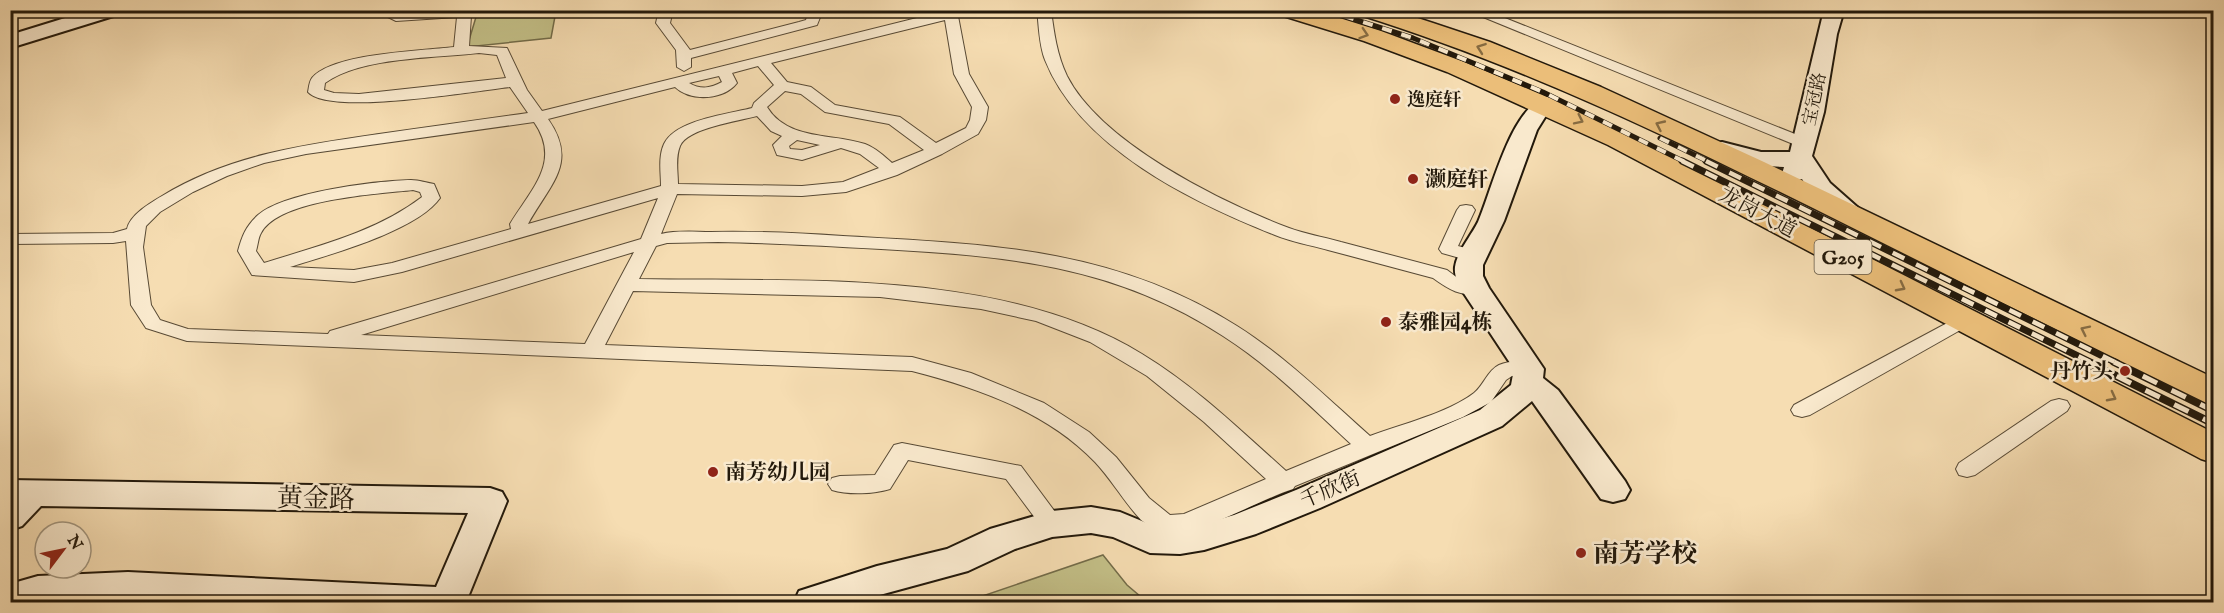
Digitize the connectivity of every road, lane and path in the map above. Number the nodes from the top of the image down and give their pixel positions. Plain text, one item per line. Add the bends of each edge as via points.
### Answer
1 (113, 10) edge
2 (380, 10) edge
3 (506, 10) edge
4 (666, 10) edge
5 (816, 10) edge
6 (1044, 10) edge
7 (1288, 10) edge
8 (1368, 10) edge
9 (1472, 10) edge
10 (1834, 10) edge
11 (959, 12) edge
12 (464, 15) junction
13 (10, 42) edge
14 (461, 51) junction
15 (683, 56) junction
16 (761, 61) junction
17 (686, 80) junction
18 (515, 82) junction
19 (782, 86) junction
20 (1547, 104) junction
21 (760, 110) junction
22 (540, 116) junction
23 (936, 151) junction
24 (1798, 162) junction
25 (891, 171) junction
26 (670, 189) junction
27 (1466, 210) dead end
28 (520, 232) junction
29 (136, 233) junction
30 (10, 239) edge
31 (649, 242) junction
32 (1474, 256) junction
33 (259, 271) junction
34 (626, 285) junction
35 (1475, 289) junction
36 (1964, 320) junction
37 (317, 341) junction
38 (592, 351) junction
39 (1527, 376) junction
40 (2214, 393) edge
41 (2059, 406) dead end
42 (1802, 410) dead end
43 (1367, 446) junction
44 (2214, 450) edge
45 (1967, 469) dead end
46 (1285, 483) junction
47 (840, 484) dead end
48 (1612, 490) dead end
49 (22, 492) edge
50 (10, 517) edge
51 (1052, 524) junction
52 (10, 599) edge
53 (441, 603) edge
54 (448, 603) edge
55 (812, 603) edge

1 - 13 street
2 - 12 street via 396,16
3 - 12 street
4 - 15 street via 663,23 683,50
5 - 15 street via 812,22 804,25
6 - 35 street via 1051,57 1077,102 1116,140 1159,171 1283,232 1440,274 1458,287
7 -> 20 highway, 龙岗大道 / G205 via 1393,43
24 -> 8 highway, 龙岗大道 / G205 via 1686,137 1503,56
9 - 24 street
10 - 24 street, 宝冠路
11 - 16 street
11 - 23 street via 959,70 980,107 979,114 972,131
12 - 14 street
14 - 18 street via 502,51
14 - 18 street via 358,62 332,71 318,81 316,92 332,98 359,99
15 - 17 street
16 - 17 street
16 - 19 street
17 - 22 street
18 - 22 street
19 - 21 street via 762,102
19 - 23 street via 806,90 830,109 894,120
20 - 32 street via 1539,109 1526,130
20 -> 36 highway, 龙岗大道 / G205
21 - 25 street via 779,129 793,135 781,145 788,155 841,144 872,154
21 - 26 street via 680,134 669,155
22 - 28 street via 556,158 519,224
22 - 29 street via 260,159 186,188 154,208 137,225
23 - 25 street
40 -> 24 highway, 龙岗大道 / G205 via 1892,236
25 - 26 street via 846,187 802,191
26 - 28 street
26 - 31 street
27 - 32 street via 1448,249
28 - 33 street via 354,276
29 - 30 street via 113,238
29 - 37 street via 141,305 153,324 187,336
31 - 34 street
31 - 37 street
31 - 43 street via 777,237 936,247 1040,258 1097,272 1157,293 1209,318 1263,355
32 - 35 street via 1468,265
33 - 33 street via 419,210 431,198 428,188 413,185 319,197 277,212 253,230 247,251
34 - 38 street
34 - 46 street via 844,290 971,302 1032,313 1087,334 1133,358 1185,393
35 - 39 street via 1514,345
36 - 42 street
36 -> 44 highway, 龙岗大道 / G205
37 - 38 street
38 - 46 street via 912,364 966,377 1010,394 1056,419 1101,455 1153,518 1167,524 1186,523
39 - 43 street via 1508,369 1483,397
39 - 48 street via 1547,397
39 - 51 street, 千欣街 via 1526,388 1491,418 1308,499 1204,537 1150,539 1120,525 1091,520
41 - 45 street
43 - 46 street
47 - 51 street via 882,483 902,451 1013,472
49 - 50 street
49 - 54 street, 黄金路 via 490,501
51 - 55 street, 千欣街 via 1003,539 955,561 877,580
52 - 53 street via 38,591 128,587

